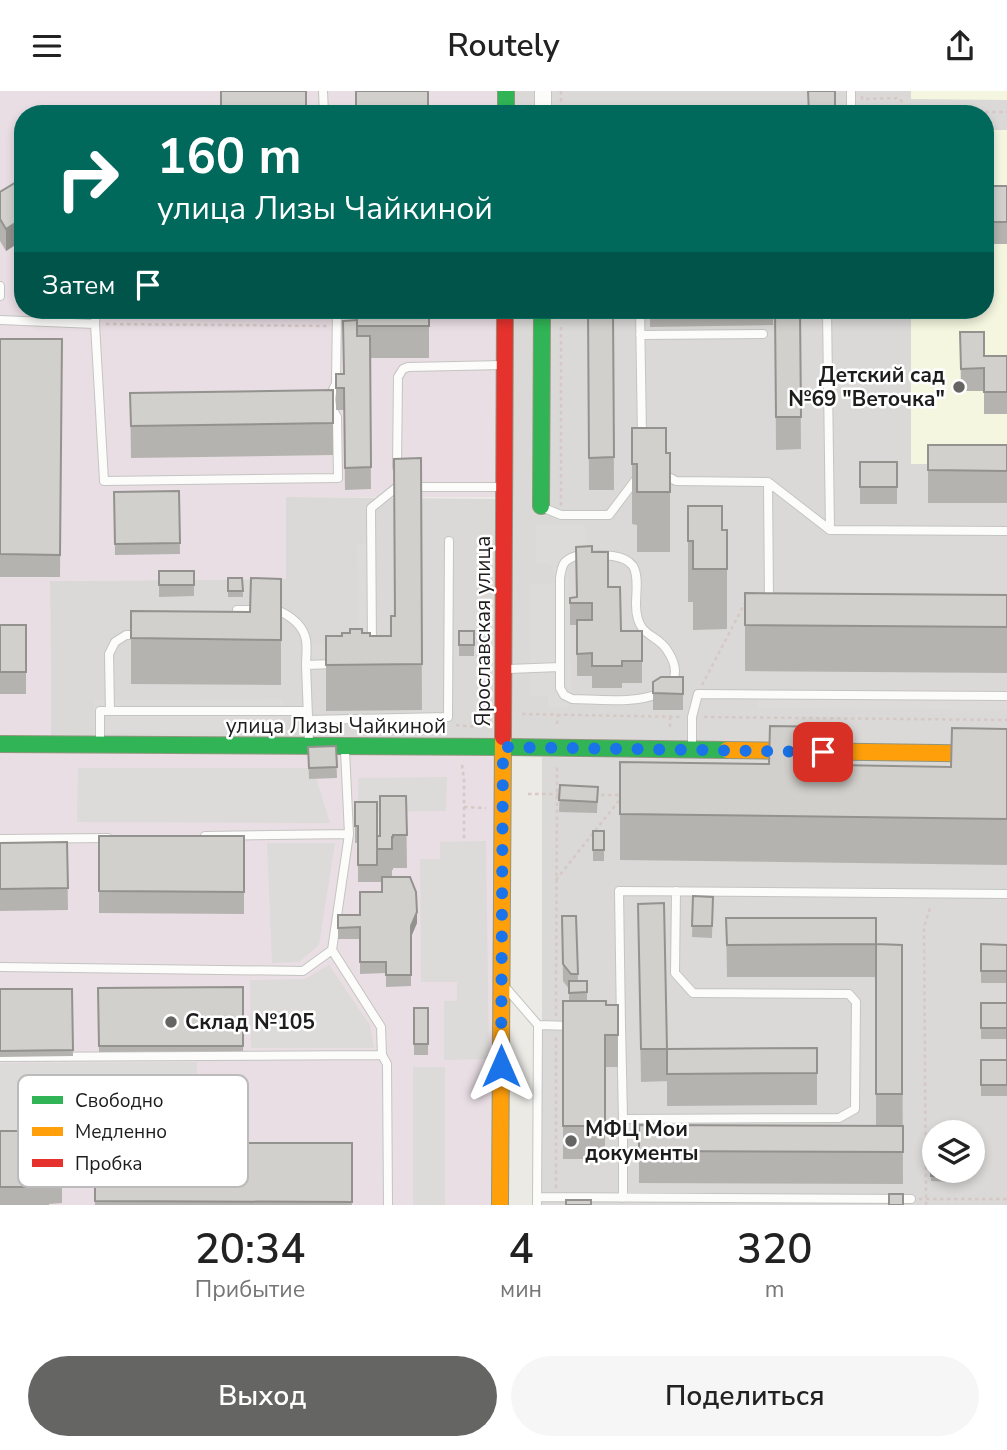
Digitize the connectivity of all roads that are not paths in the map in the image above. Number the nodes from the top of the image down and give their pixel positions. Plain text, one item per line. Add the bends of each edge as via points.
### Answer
1 (0, 286) edge
2 (0, 296) edge
3 (95, 319) edge
4 (338, 319) edge
5 (505, 319) edge
6 (542, 319) edge
7 (639, 319) edge
8 (827, 319) edge
9 (0, 320) edge
10 (95, 324) junction
11 (764, 334) dead end
12 (640, 335) junction
13 (505, 365) junction
14 (642, 444) edge
15 (768, 482) junction
16 (397, 487) junction
17 (504, 487) junction
18 (541, 506) joint
19 (830, 530) junction
20 (1007, 530) edge
21 (449, 541) dead end
22 (745, 603) edge
23 (154, 635) edge
24 (237, 636) edge
25 (373, 657) edge
26 (346, 664) edge
27 (306, 665) junction
28 (560, 667) junction
29 (503, 669) junction
30 (1007, 696) edge
31 (110, 711) junction
32 (308, 716) junction
33 (0, 744) edge
34 (100, 745) junction
35 (309, 746) junction
36 (345, 747) junction
37 (503, 747) junction
38 (692, 750) junction
39 (1007, 754) edge
40 (349, 835) junction
41 (195, 837) edge
42 (112, 838) edge
43 (0, 839) edge
44 (676, 891) junction
45 (1007, 894) edge
46 (332, 950) junction
47 (0, 967) edge
48 (502, 983) junction
49 (538, 1025) junction
50 (582, 1025) edge
51 (595, 1025) edge
52 (621, 1025) junction
53 (382, 1055) junction
54 (0, 1057) edge
55 (622, 1119) junction
56 (623, 1198) junction
57 (911, 1199) road end
58 (537, 1201) edge
59 (603, 1201) edge
60 (698, 1202) edge
61 (388, 1205) edge
62 (500, 1205) edge

1 - 2 lane
3 - 10 lane
4 - 10 lane via 331,408 337,417 338,478 104,481
5 - 13 main road, Ярославская улица
6 - 18 main road
7 - 12 lane
8 - 19 lane
9 - 10 lane
11 - 12 lane
12 - 14 lane
13 - 16 lane via 408,367 400,372
13 - 17 main road, Ярославская улица
15 - 18 lane via 676,481 661,472 647,472 609,515 561,516
15 - 19 lane
15 - 22 lane via 769,602
16 - 17 lane
16 - 25 lane via 372,508
17 - 29 main road, Ярославская улица
19 - 20 lane
21 - 32 lane via 448,717
23 - 31 lane via 126,635 115,642 109,654
24 - 27 lane via 237,610 276,609 293,618 305,636
26 - 27 lane
27 - 32 lane
28 - 28 lane via 560,688 572,699 636,700 670,686 675,664 667,648 641,628 636,613 637,579 625,560 576,556 562,566
28 - 29 lane
29 - 37 main road, Ярославская улица
30 - 38 lane via 698,694 692,717
31 - 32 lane
31 - 34 lane via 100,711
32 - 35 lane
33 - 34 main road, улица Лизы Чайкиной
34 - 35 main road, улица Лизы Чайкиной
35 - 36 main road, улица Лизы Чайкиной
36 - 37 main road, улица Лизы Чайкиной
36 - 40 lane
37 - 38 main road, улица Лизы Чайкиной
37 - 48 main road, Ярославская улица
38 - 39 main road, улица Лизы Чайкиной
40 - 41 lane
40 - 46 lane
42 - 43 lane
44 - 45 lane
44 - 52 lane via 619,891
44 - 55 lane via 675,974 693,993 849,995 856,1002 855,1109 839,1118
46 - 47 lane via 303,971
46 - 53 lane via 381,1027
48 - 49 lane
48 - 62 main road, Ярославская улица
49 - 50 lane
49 - 58 lane
51 - 52 lane
52 - 55 lane
53 - 54 lane
53 - 61 lane via 387,1064
55 - 56 lane
56 - 59 lane
56 - 60 lane
57 - 60 lane
58 - 59 lane via 556,1197

